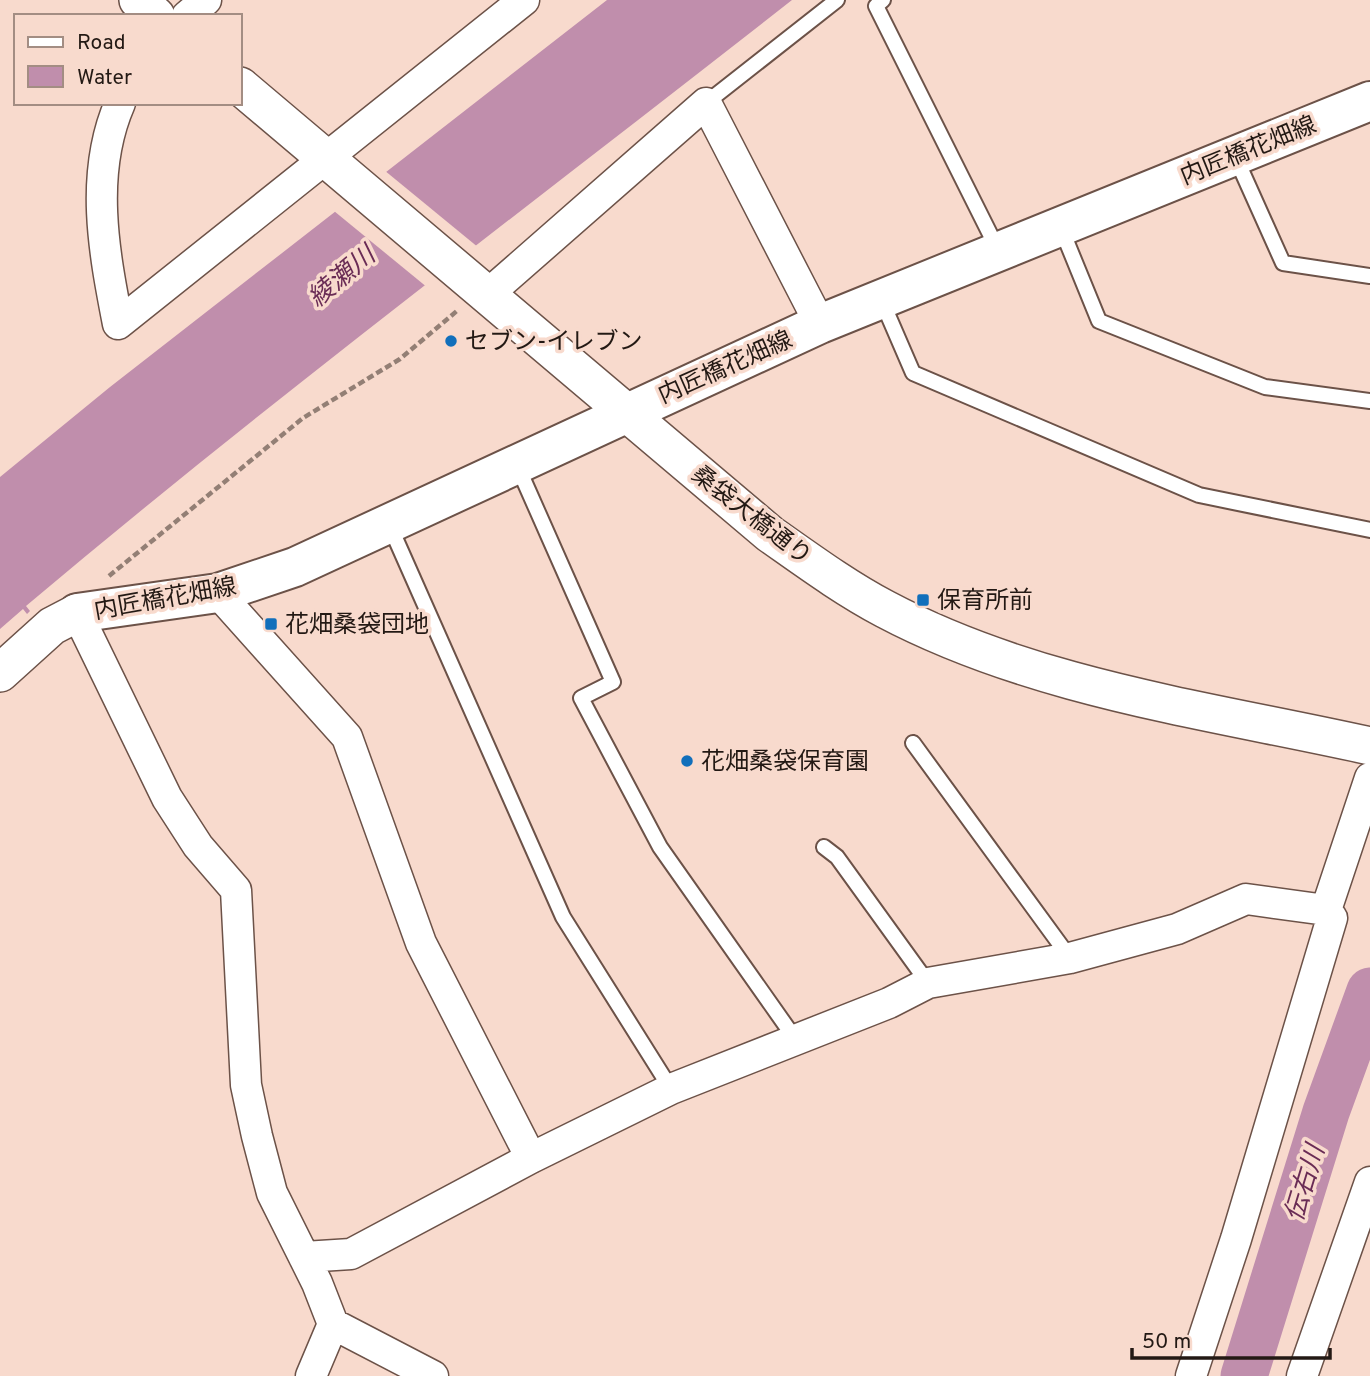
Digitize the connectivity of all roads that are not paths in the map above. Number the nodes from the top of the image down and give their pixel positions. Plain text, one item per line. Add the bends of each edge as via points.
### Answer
1 (138, 0) edge
2 (206, 0) edge
3 (524, 0) edge
4 (837, 0) edge
5 (883, 0) edge
6 (154, 14) edge
7 (189, 14) edge
8 (242, 88) edge
9 (1370, 101) edge
10 (706, 103) junction
11 (119, 105) edge
12 (1235, 155) junction
13 (333, 164) junction
14 (1061, 226) junction
15 (998, 252) junction
16 (1370, 276) edge
17 (480, 289) junction
18 (881, 299) junction
19 (820, 324) junction
20 (1370, 401) edge
21 (625, 412) junction
22 (516, 463) junction
23 (388, 523) junction
24 (1370, 530) edge
25 (218, 593) junction
26 (77, 613) junction
27 (0, 673) edge
28 (913, 743) dead end
29 (1370, 746) edge
30 (1370, 778) edge
31 (824, 847) dead end
32 (1326, 910) junction
33 (1070, 958) junction
34 (928, 983) junction
35 (796, 1040) junction
36 (671, 1089) junction
37 (531, 1158) junction
38 (1370, 1181) edge
39 (304, 1258) junction
40 (333, 1324) junction
41 (311, 1376) edge
42 (433, 1376) edge
43 (1191, 1376) edge
44 (1302, 1376) edge

1 - 6 street
2 - 7 street
3 - 13 street
4 - 10 lane
5 - 15 lane via 876,6
8 - 13 street, 桑袋大橋通り
9 - 12 main road, 内匠橋花畑線
10 - 17 street
10 - 19 street
11 - 13 street via 101,178 105,256 118,324
12 - 14 main road, 内匠橋花畑線
12 - 16 lane via 1283,263
13 - 17 street, 桑袋大橋通り
14 - 15 main road, 内匠橋花畑線
14 - 20 lane via 1098,321 1265,387
15 - 18 main road, 内匠橋花畑線
17 - 21 street, 桑袋大橋通り
18 - 19 main road, 内匠橋花畑線
18 - 24 lane via 914,373 1199,495
19 - 21 main road, 内匠橋花畑線
21 - 22 main road, 内匠橋花畑線
21 - 29 street, 桑袋大橋通り via 770,534 842,584 937,634 1087,684
22 - 23 main road, 内匠橋花畑線
22 - 35 lane via 613,682 581,698 660,847
23 - 25 main road, 内匠橋花畑線 via 295,567
23 - 36 lane via 563,917
25 - 26 main road, 内匠橋花畑線
25 - 37 street via 347,737 421,943
26 - 27 street via 52,626
26 - 39 street via 167,798 198,846 236,890 246,1085 272,1193
28 - 33 lane
30 - 32 street
31 - 34 lane
32 - 33 street via 1246,900 1177,929
32 - 43 street via 1332,918
33 - 34 street
34 - 35 street
35 - 36 street
36 - 37 street
37 - 39 street via 351,1254
38 - 44 street
39 - 40 street
40 - 41 street
40 - 42 street

